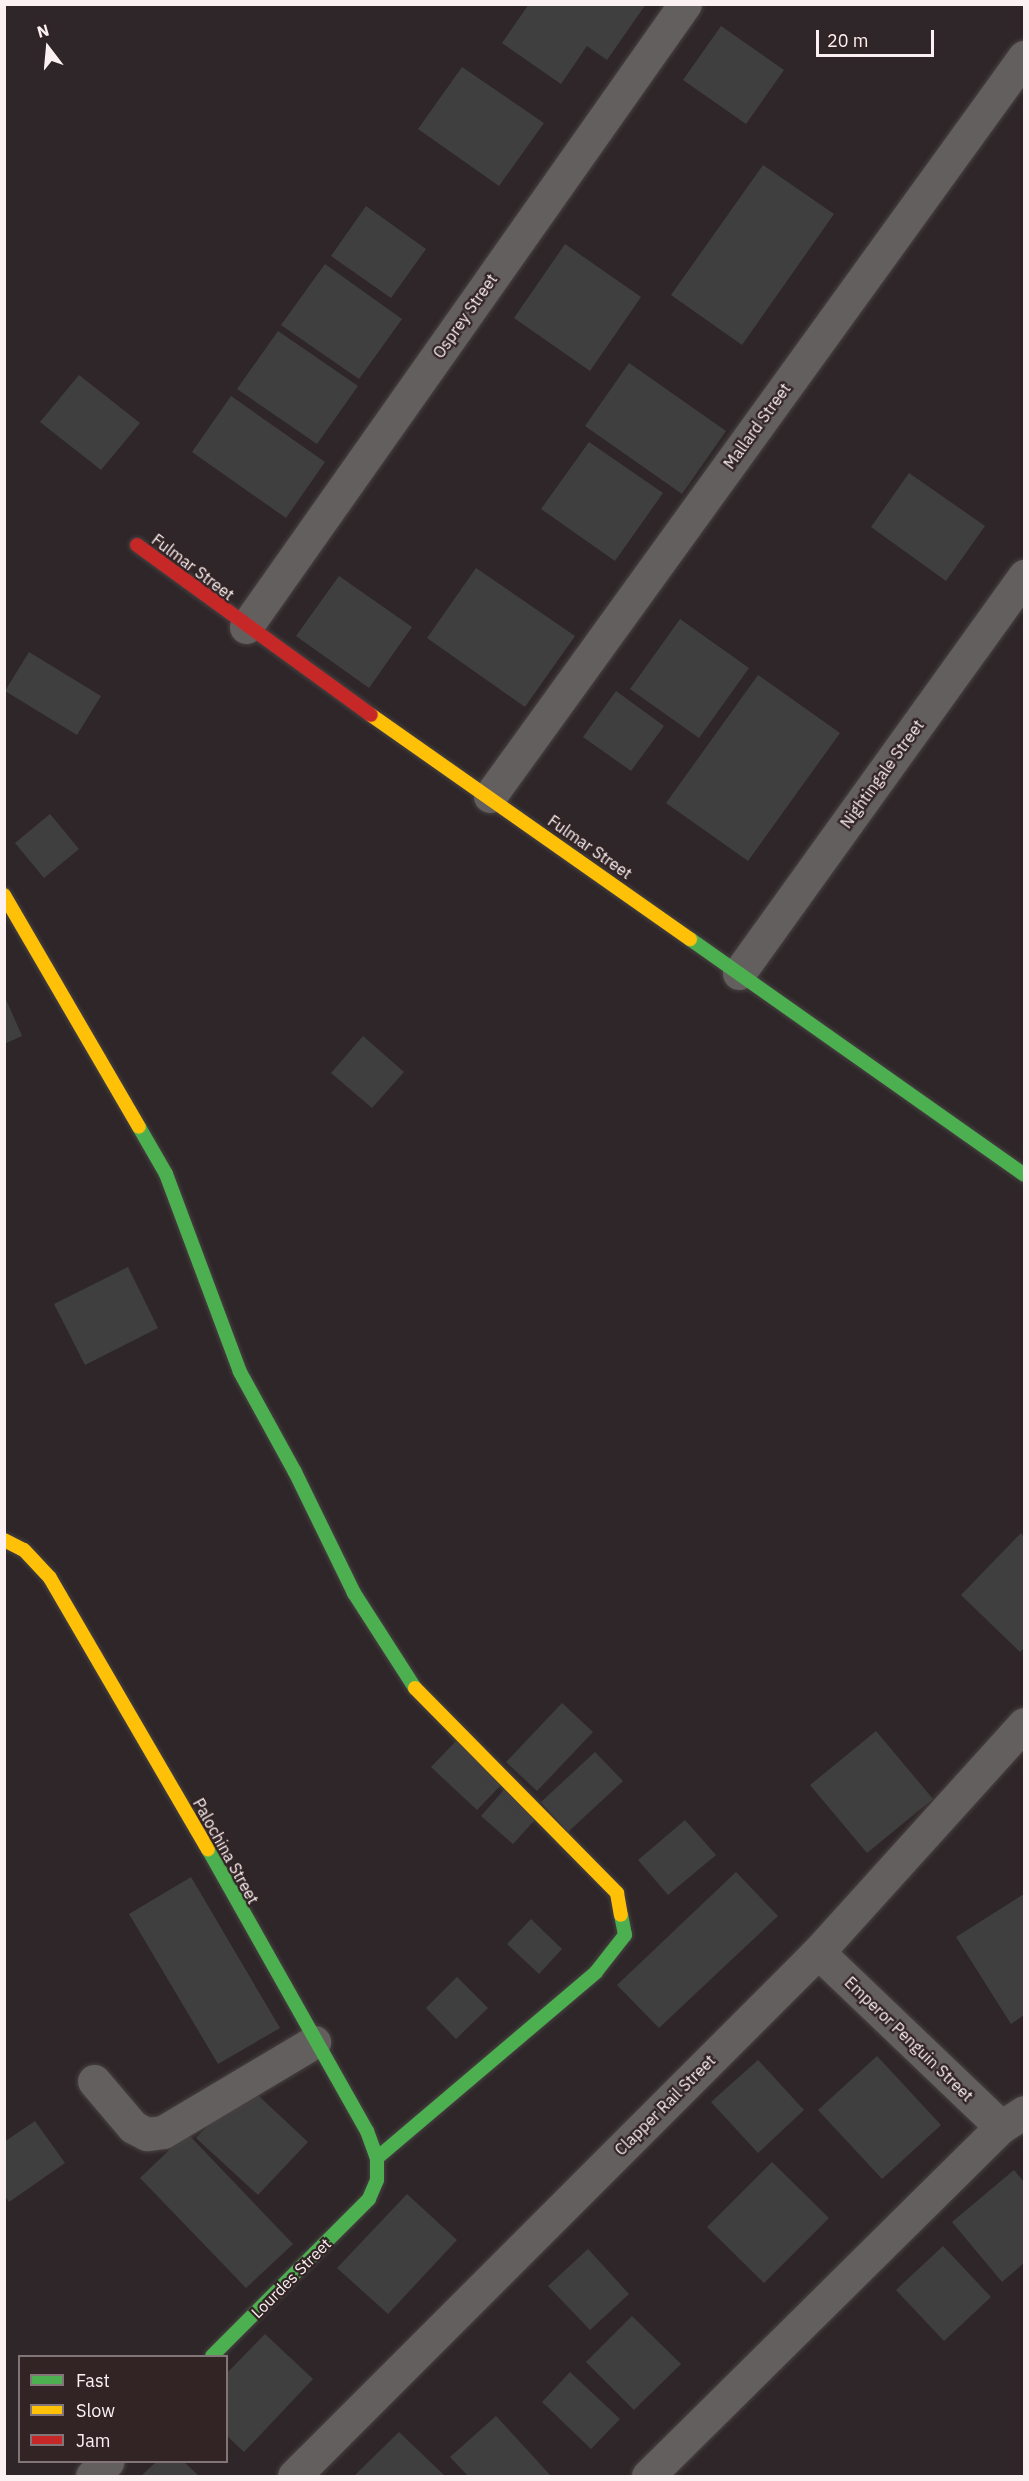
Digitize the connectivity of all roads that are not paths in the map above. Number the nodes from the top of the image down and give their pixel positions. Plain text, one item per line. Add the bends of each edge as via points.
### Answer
1 (685, 4) edge
2 (1024, 57) edge
3 (137, 545) dead end
4 (1024, 576) edge
5 (246, 627) junction
6 (490, 796) junction
7 (4, 895) edge
8 (739, 973) junction
9 (1024, 1175) edge
10 (4, 1540) edge
11 (1024, 1724) edge
12 (818, 1952) junction
13 (314, 2042) junction
14 (94, 2081) dead end
15 (1013, 2119) edge
16 (377, 2158) junction
17 (369, 2199) joint
18 (213, 2355) edge
19 (106, 2463) edge
20 (92, 2476) edge
21 (294, 2476) edge
22 (648, 2476) edge

1 - 5 street, Osprey Street
2 - 6 street, Mallard Street
3 - 5 street, Fulmar Street
4 - 8 street, Nightingale Street
5 - 6 street, Fulmar Street
6 - 8 street, Fulmar Street
7 - 16 street via 166,1174 240,1372 286,1454 354,1593 421,1698 617,1893 625,1935 596,1972
8 - 9 street, Fulmar Street
10 - 13 street, Palochina Street via 24,1550 50,1578 90,1641
11 - 12 street, Clapper Rail Street
12 - 15 street, Emperor Penguin Street
12 - 21 street, Clapper Rail Street
13 - 14 street via 163,2132 147,2134 133,2127
13 - 16 street, Palochina Street via 367,2131
15 - 22 street
16 - 17 street, Palochina Street via 377,2180
17 - 18 street, Lourdes Street
19 - 20 street

